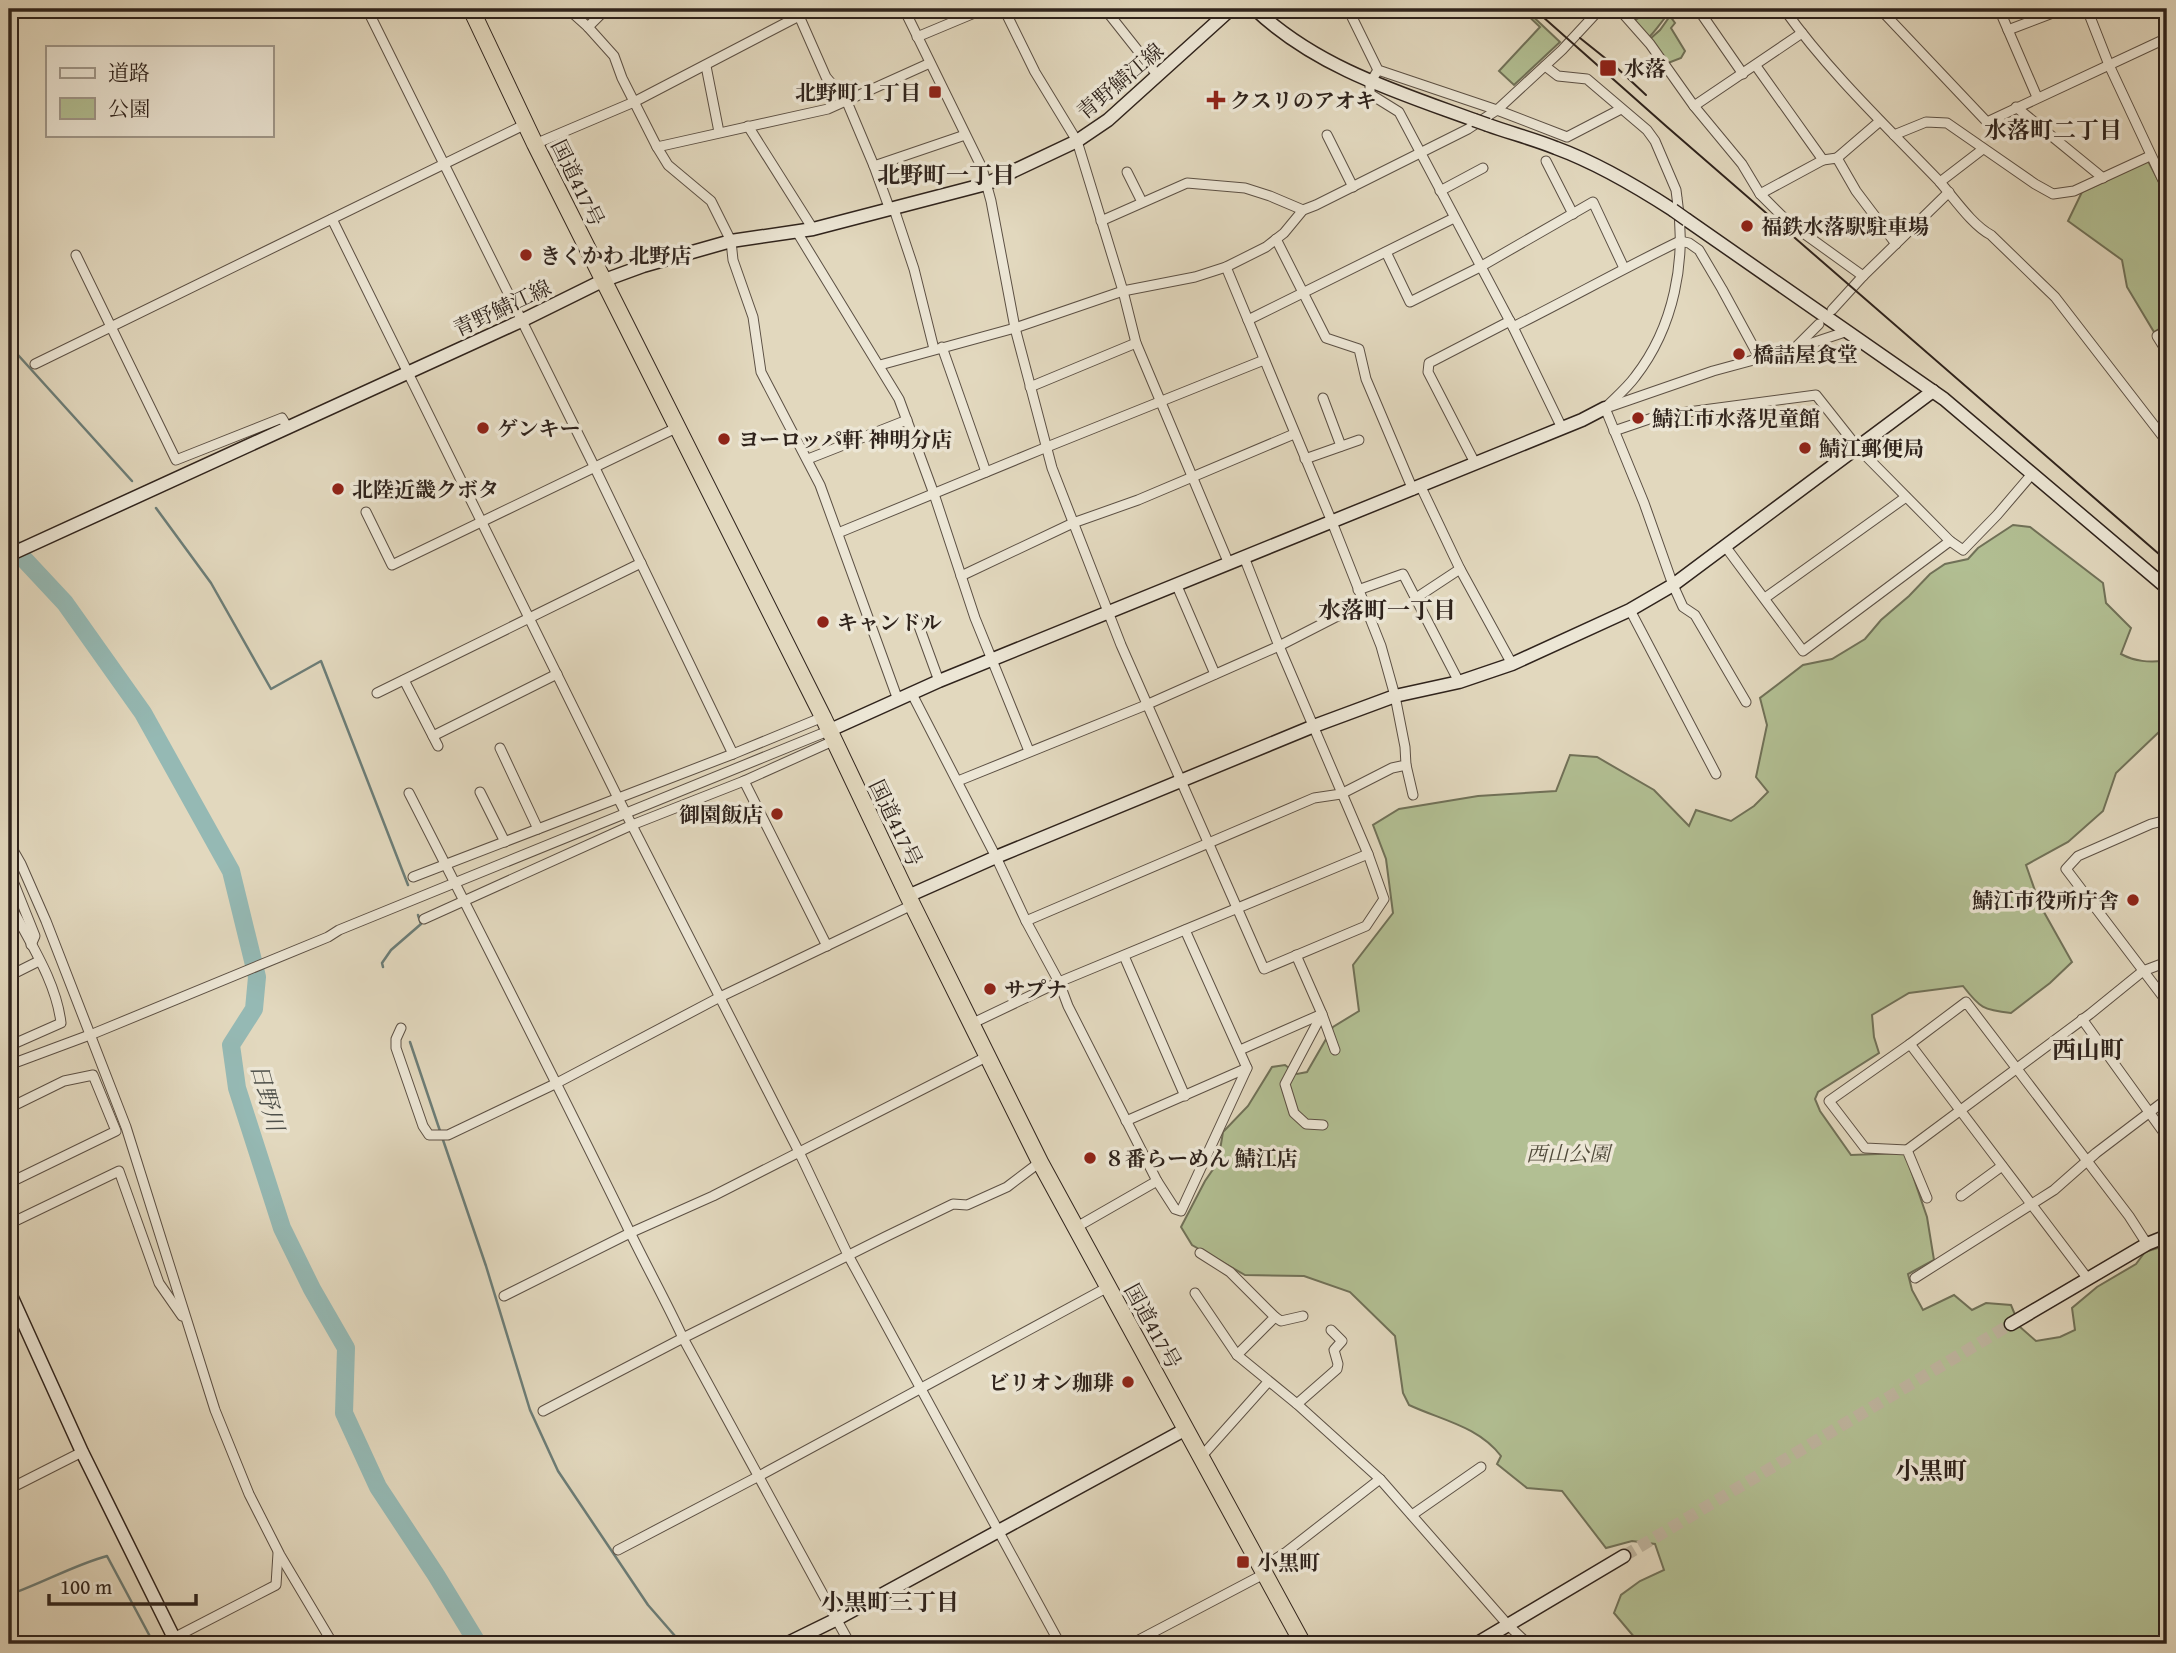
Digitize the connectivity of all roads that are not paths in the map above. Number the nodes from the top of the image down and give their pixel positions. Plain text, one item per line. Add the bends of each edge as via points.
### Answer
1 (368, 9) edge
2 (471, 9) edge
3 (568, 9) edge
4 (606, 9) edge
5 (904, 9) edge
6 (984, 9) edge
7 (1004, 9) edge
8 (1105, 9) edge
9 (1231, 9) edge
10 (1255, 9) edge
11 (1348, 9) edge
12 (1600, 9) edge
13 (1619, 9) edge
14 (1698, 9) edge
15 (1784, 9) edge
16 (1880, 9) edge
17 (1999, 9) edge
18 (2063, 9) edge
19 (2087, 9) edge
20 (797, 13) edge
21 (588, 27) junction
22 (2008, 30) junction
23 (1801, 33) junction
24 (918, 37) junction
25 (2167, 38) edge
26 (930, 63) junction
27 (1545, 65) junction
28 (2109, 65) junction
29 (706, 66) junction
30 (1756, 66) junction
31 (1378, 70) junction
32 (1743, 74) junction
33 (1158, 76) junction
34 (1370, 83) junction
35 (2038, 97) junction
36 (634, 102) junction
37 (847, 102) junction
38 (1694, 106) junction
39 (2017, 107) junction
40 (1621, 108) junction
41 (1497, 110) junction
42 (1880, 121) junction
43 (526, 124) junction
44 (748, 126) junction
45 (719, 132) junction
46 (965, 135) junction
47 (1327, 135) dead end
48 (1894, 135) junction
49 (1077, 141) junction
50 (535, 144) junction
51 (657, 147) junction
52 (1983, 149) junction
53 (1420, 152) junction
54 (2150, 156) junction
55 (1838, 158) junction
56 (1545, 160) dead end
57 (1823, 160) junction
58 (445, 163) junction
59 (874, 166) junction
60 (1483, 168) dead end
61 (1127, 172) dead end
62 (2103, 178) junction
63 (1940, 183) junction
64 (986, 184) junction
65 (1353, 187) junction
66 (2167, 189) edge
67 (1440, 191) junction
68 (1949, 192) junction
69 (1760, 194) junction
70 (1142, 202) junction
71 (892, 209) junction
72 (1303, 210) junction
73 (1573, 214) junction
74 (1454, 218) junction
75 (332, 219) junction
76 (1101, 221) junction
77 (813, 229) junction
78 (797, 232) junction
79 (1276, 239) junction
80 (1680, 241) junction
81 (731, 242) junction
82 (1896, 244) junction
83 (1386, 252) junction
84 (76, 255) dead end
85 (1226, 267) junction
86 (1480, 267) junction
87 (1624, 268) junction
88 (1863, 276) junction
89 (602, 281) junction
90 (1123, 290) junction
91 (1303, 293) junction
92 (1832, 310) dead end
93 (1248, 320) junction
94 (521, 321) junction
95 (1511, 324) junction
96 (1819, 324) dead end
97 (111, 327) junction
98 (1015, 328) junction
99 (1848, 331) junction
100 (2167, 331) edge
101 (1136, 343) junction
102 (938, 349) junction
103 (1794, 349) junction
104 (2167, 352) edge
105 (1759, 357) junction
106 (1264, 360) junction
107 (35, 363) dead end
108 (880, 365) junction
109 (408, 373) junction
110 (1030, 387) junction
111 (1933, 391) junction
112 (1323, 398) dead end
113 (1160, 403) junction
114 (1605, 408) junction
115 (907, 420) junction
116 (288, 428) junction
117 (676, 428) junction
118 (1562, 428) junction
119 (1614, 431) junction
120 (1294, 434) junction
121 (1360, 440) dead end
122 (2167, 442) edge
123 (1341, 446) junction
124 (1047, 447) junction
125 (1858, 448) junction
126 (808, 459) junction
127 (1305, 459) junction
128 (1475, 464) junction
129 (594, 466) junction
130 (986, 472) junction
131 (2032, 474) junction
132 (1192, 476) junction
133 (1417, 488) junction
134 (934, 494) junction
135 (1906, 497) junction
136 (366, 512) dead end
137 (481, 521) junction
138 (1332, 522) junction
139 (1073, 523) junction
140 (838, 533) junction
141 (1950, 541) junction
142 (1725, 546) junction
143 (9, 555) edge
144 (1244, 557) junction
145 (641, 563) junction
146 (1229, 564) junction
147 (1460, 569) junction
148 (961, 576) junction
149 (1673, 585) junction
150 (1177, 586) junction
151 (2167, 588) edge
152 (1358, 590) junction
153 (1416, 598) junction
154 (1765, 598) junction
155 (1363, 603) junction
156 (1630, 610) junction
157 (1108, 613) junction
158 (529, 618) junction
159 (916, 618) dead end
160 (1279, 646) junction
161 (991, 659) junction
162 (1511, 664) junction
163 (557, 674) junction
164 (1215, 674) junction
165 (404, 680) junction
166 (939, 681) junction
167 (1459, 682) junction
168 (377, 693) dead end
169 (912, 694) junction
170 (1395, 696) junction
171 (898, 700) junction
172 (1745, 702) dead end
173 (1146, 705) junction
174 (1314, 726) junction
175 (828, 730) junction
176 (433, 737) junction
177 (438, 746) dead end
178 (500, 748) dead end
179 (1028, 751) junction
180 (733, 754) junction
181 (1406, 765) junction
182 (1716, 774) dead end
183 (744, 781) junction
184 (958, 781) junction
185 (1182, 781) junction
186 (480, 792) dead end
187 (409, 793) dead end
188 (1341, 794) junction
189 (1413, 795) dead end
190 (618, 798) junction
191 (626, 813) junction
192 (2167, 820) edge
193 (632, 825) junction
194 (538, 829) junction
195 (505, 842) junction
196 (9, 843) edge
197 (1208, 844) junction
198 (1368, 854) junction
199 (996, 857) junction
200 (445, 864) junction
201 (9, 871) edge
202 (413, 877) dead end
203 (455, 883) junction
204 (910, 900) junction
205 (465, 901) junction
206 (9, 902) edge
207 (1238, 908) junction
208 (424, 919) dead end
209 (1026, 921) junction
210 (1185, 930) junction
211 (30, 945) junction
212 (827, 946) junction
213 (1296, 955) junction
214 (1124, 956) junction
215 (39, 961) junction
216 (2167, 962) edge
217 (2143, 971) junction
218 (9, 976) edge
219 (1059, 982) junction
220 (720, 998) junction
221 (2167, 1002) edge
222 (1322, 1014) junction
223 (2082, 1019) junction
224 (971, 1024) junction
225 (401, 1028) dead end
226 (92, 1033) junction
227 (1910, 1044) junction
228 (9, 1046) edge
229 (1240, 1050) junction
230 (1335, 1051) dead end
231 (988, 1056) junction
232 (9, 1065) edge
233 (1247, 1068) junction
234 (2016, 1068) junction
235 (557, 1083) junction
236 (1185, 1096) junction
237 (2167, 1099) edge
238 (9, 1108) edge
239 (1960, 1111) junction
240 (2151, 1113) junction
241 (1126, 1121) junction
242 (1324, 1125) dead end
243 (2167, 1137) edge
244 (1907, 1150) junction
245 (799, 1152) junction
246 (2088, 1161) junction
247 (1040, 1162) junction
248 (2002, 1166) junction
249 (1157, 1181) junction
250 (9, 1184) edge
251 (1961, 1196) dead end
252 (1927, 1198) dead end
253 (2032, 1203) junction
254 (9, 1224) edge
255 (1075, 1228) junction
256 (630, 1233) junction
257 (2167, 1236) edge
258 (2147, 1244) junction
259 (1200, 1253) dead end
260 (848, 1255) junction
261 (1915, 1278) dead end
262 (2088, 1279) junction
263 (1108, 1287) junction
264 (9, 1291) edge
265 (1195, 1293) dead end
266 (504, 1296) dead end
267 (1303, 1316) dead end
268 (1275, 1317) junction
269 (187, 1323) junction
270 (2011, 1324) tunnel mouth
271 (1331, 1329) dead end
272 (683, 1338) junction
273 (1237, 1355) junction
274 (1268, 1382) junction
275 (920, 1387) junction
276 (1297, 1404) junction
277 (542, 1411) dead end
278 (1186, 1429) junction
279 (82, 1452) junction
280 (1200, 1457) junction
281 (1481, 1467) dead end
282 (759, 1476) junction
283 (1380, 1479) junction
284 (9, 1489) edge
285 (1412, 1515) junction
286 (999, 1531) junction
287 (618, 1550) dead end
288 (278, 1552) junction
289 (1624, 1556) tunnel mouth
290 (1262, 1571) junction
291 (837, 1619) junction
292 (1508, 1625) junction
293 (171, 1642) edge
294 (333, 1644) edge
295 (786, 1644) edge
296 (850, 1644) edge
297 (1060, 1644) edge
298 (1131, 1644) edge
299 (1303, 1644) edge
300 (1476, 1644) edge
301 (1528, 1644) edge

1 - 58 street
2 - 43 highway, 国道417号
3 - 21 street
4 - 21 street
5 - 24 street
6 - 24 street
7 - 49 street
8 - 33 street
9 - 33 street, 青野鯖江線
10 - 34 street via 1301,47
11 - 31 street
12 - 27 street
13 - 38 street
14 - 32 street
15 - 23 street
16 - 39 street via 1987,122
17 - 22 street
18 - 22 street
19 - 28 street
20 - 29 street
20 - 37 street via 826,78
21 - 36 street via 614,57
22 - 35 street
23 - 30 street
23 - 42 street
24 - 26 street
25 - 28 street
26 - 37 street
26 - 46 street
27 - 40 street via 1558,76 1587,79
27 - 41 street
28 - 35 street
28 - 54 street
29 - 36 street
29 - 45 street
30 - 32 street
30 - 57 street
31 - 34 street
31 - 41 street
32 - 38 street
33 - 49 street, 青野鯖江線
34 - 53 street via 1370,94 1399,112
34 - 99 street, bridge via 1556,148 1624,180
35 - 39 street
36 - 50 street
36 - 51 street
37 - 44 street
37 - 59 street
38 - 69 street via 1742,164
39 - 62 street
40 - 41 street via 1567,138
40 - 80 street via 1657,145 1676,190
41 - 53 street
42 - 48 street
42 - 55 street
43 - 50 highway, 国道417号
43 - 58 street
44 - 45 street
44 - 77 street
45 - 51 street
46 - 59 street
46 - 64 street
47 - 65 street
48 - 52 street via 1926,122 1948,122
48 - 63 street
49 - 64 street, 青野鯖江線
49 - 76 street
50 - 89 highway, 国道417号
51 - 81 street via 668,165 711,201
52 - 62 street via 2053,194 2074,191
52 - 63 street
53 - 65 street
53 - 67 street
54 - 62 street
54 - 66 street
55 - 57 street
55 - 82 street via 1856,191
56 - 73 street
57 - 69 street
58 - 75 street
58 - 94 street
59 - 71 street
60 - 67 street
61 - 70 street
63 - 68 street
64 - 71 street, 青野鯖江線
64 - 98 street
65 - 72 street
67 - 74 street
68 - 82 street
68 - 122 street via 1983,231 2055,298
69 - 88 street via 1788,222
70 - 72 street via 1187,183 1245,188
70 - 76 street
71 - 77 street, 青野鯖江線
71 - 102 street
72 - 79 street
73 - 86 street
73 - 87 street via 1592,202
74 - 83 street
74 - 86 street
75 - 97 street
75 - 109 street
76 - 90 street
77 - 78 street, 青野鯖江線
78 - 81 street, 青野鯖江線
78 - 108 street
79 - 85 street
79 - 91 street
80 - 87 street
80 - 105 street via 1699,250
80 - 114 street via 1679,272 1657,342 1635,378
81 - 89 street, 青野鯖江線
81 - 126 street via 753,317 761,372
82 - 88 street
83 - 86 street via 1410,302
83 - 91 street
84 - 97 street
85 - 90 street
85 - 93 street
86 - 95 street
87 - 95 street via 1558,305
88 - 92 street
89 - 94 street, 青野鯖江線
89 - 117 highway, 国道417号
90 - 98 street
90 - 101 street
91 - 93 street
91 - 133 street via 1326,338 1359,349 1366,379
93 - 106 street
94 - 109 street, 青野鯖江線
94 - 129 street
95 - 118 street
95 - 128 street via 1429,363 1429,372
96 - 103 street
97 - 107 street
97 - 116 street via 176,460 282,418
98 - 102 street
98 - 110 street
99 - 103 street
99 - 111 street
100 - 104 street via 2157,336
101 - 110 street
101 - 113 street
102 - 108 street
102 - 130 street
103 - 105 street
105 - 114 street
106 - 113 street
106 - 120 street
108 - 115 street
109 - 116 street, 青野鯖江線
109 - 137 street
110 - 124 street
111 - 125 street
111 - 131 street
112 - 123 street
113 - 124 street
113 - 132 street
114 - 118 street
114 - 119 street
115 - 126 street
115 - 134 street
116 - 143 street, 青野鯖江線
117 - 129 street
117 - 175 highway, 国道417号
118 - 128 street
119 - 125 street via 1658,416 1816,395
119 - 149 street
120 - 127 street
120 - 132 street
121 - 123 street
123 - 127 street
124 - 130 street
124 - 139 street
125 - 135 street
125 - 142 street
126 - 140 street
127 - 138 street
128 - 133 street
129 - 137 street
129 - 145 street
130 - 134 street
131 - 141 street via 1963,550
131 - 151 street
132 - 139 street
132 - 146 street
133 - 138 street
133 - 147 street
134 - 140 street
134 - 148 street
135 - 141 street
135 - 154 street
136 - 137 street via 392,565
137 - 158 street
138 - 144 street
138 - 152 street
139 - 148 street
139 - 157 street
140 - 171 street
141 - 154 street via 1803,651
142 - 149 street
142 - 154 street
144 - 146 street
144 - 160 street
145 - 158 street
145 - 180 street
146 - 150 street
147 - 153 street
147 - 162 street
148 - 161 street
149 - 156 street
149 - 172 street
150 - 157 street
150 - 164 street
152 - 153 street via 1403,574
152 - 155 street
153 - 167 street
155 - 160 street
155 - 170 street
156 - 162 street
156 - 182 street
157 - 161 street
157 - 173 street
158 - 163 street
158 - 165 street
159 - 166 street
160 - 164 street
160 - 174 street
161 - 166 street
161 - 179 street
162 - 167 street
163 - 176 street
163 - 190 street
164 - 173 street
165 - 168 street
165 - 176 street
166 - 169 street
167 - 170 street
169 - 171 street
169 - 184 street
170 - 174 street
170 - 181 street
171 - 175 street
173 - 179 street
173 - 185 street
174 - 185 street
174 - 188 street
175 - 180 street
175 - 183 street
175 - 191 street
175 - 204 highway, 国道417号
176 - 177 street
178 - 194 street
179 - 184 street
180 - 190 street
181 - 188 street
181 - 189 street
183 - 193 street
183 - 212 street
184 - 199 street
185 - 197 street
185 - 199 street
186 - 195 street
187 - 200 street
188 - 197 street via 1314,798
188 - 198 street
190 - 191 street
190 - 194 street
191 - 193 street
191 - 203 street
192 - 217 street via 2084,853 2066,869
193 - 205 street
193 - 220 street
194 - 195 street
195 - 200 street
196 - 226 street
197 - 207 street
197 - 209 street
198 - 207 street
198 - 213 street via 1384,899 1366,926
199 - 204 street
199 - 209 street
200 - 202 street
200 - 203 street
201 - 211 street via 35,936
203 - 205 street
203 - 226 street
204 - 212 street
204 - 224 highway, 国道417号
205 - 208 street
205 - 235 street
206 - 211 street
207 - 210 street
207 - 213 street via 1264,968
209 - 219 street
210 - 214 street
210 - 229 street
211 - 215 street
212 - 220 street
213 - 222 street
214 - 219 street
214 - 236 street
215 - 218 street
215 - 228 street via 59,1005 61,1023
216 - 217 street
217 - 221 street
217 - 223 street
219 - 224 street
219 - 241 street
220 - 235 street
220 - 245 street
222 - 229 street
222 - 230 street
222 - 242 street via 1285,1084 1294,1114 1306,1124
223 - 234 street
223 - 240 street
224 - 231 highway, 国道417号
225 - 235 street via 396,1048 429,1135 448,1135
226 - 232 street
226 - 269 street
227 - 234 street via 1966,1002
227 - 239 street
227 - 244 street via 1829,1101 1865,1148
229 - 233 street
231 - 245 street
231 - 247 highway, 国道417号
233 - 236 street
233 - 249 street via 1181,1211
234 - 239 street
234 - 246 street
235 - 256 street
236 - 241 street
237 - 240 street
238 - 250 street via 64,1081 93,1075 116,1132
239 - 244 street
239 - 248 street
240 - 243 street
240 - 246 street
241 - 249 street
244 - 252 street
245 - 256 street
245 - 260 street
246 - 253 street
246 - 258 street
247 - 255 highway, 国道417号
247 - 260 street via 1007,1186 967,1205 953,1204
248 - 251 street
248 - 253 street
249 - 255 street
253 - 261 street
253 - 262 street
254 - 269 street via 119,1171 159,1283
255 - 263 highway, 国道417号
256 - 266 street
256 - 272 street
257 - 258 street
258 - 262 street
259 - 268 street via 1230,1272
260 - 272 street
260 - 275 street
262 - 270 street
263 - 275 street
263 - 278 highway, 国道417号
264 - 279 street
265 - 273 street
267 - 268 street via 1281,1321
268 - 273 street
269 - 288 street via 248,1494
271 - 276 street via 1342,1340 1334,1350 1337,1369
272 - 277 street
272 - 282 street
273 - 274 street
274 - 276 street
274 - 280 street
275 - 282 street
275 - 286 street
276 - 283 street
278 - 280 highway, 国道417号
278 - 286 street
279 - 284 street
279 - 293 street
280 - 290 highway, 国道417号
281 - 285 street
282 - 287 street
282 - 291 street
283 - 285 street
283 - 290 street
285 - 292 street
286 - 291 street
286 - 297 street
288 - 293 street via 276,1585
288 - 294 street
289 - 292 street
290 - 298 street
290 - 299 highway, 国道417号
291 - 295 street
291 - 296 street
292 - 300 street
292 - 301 street

